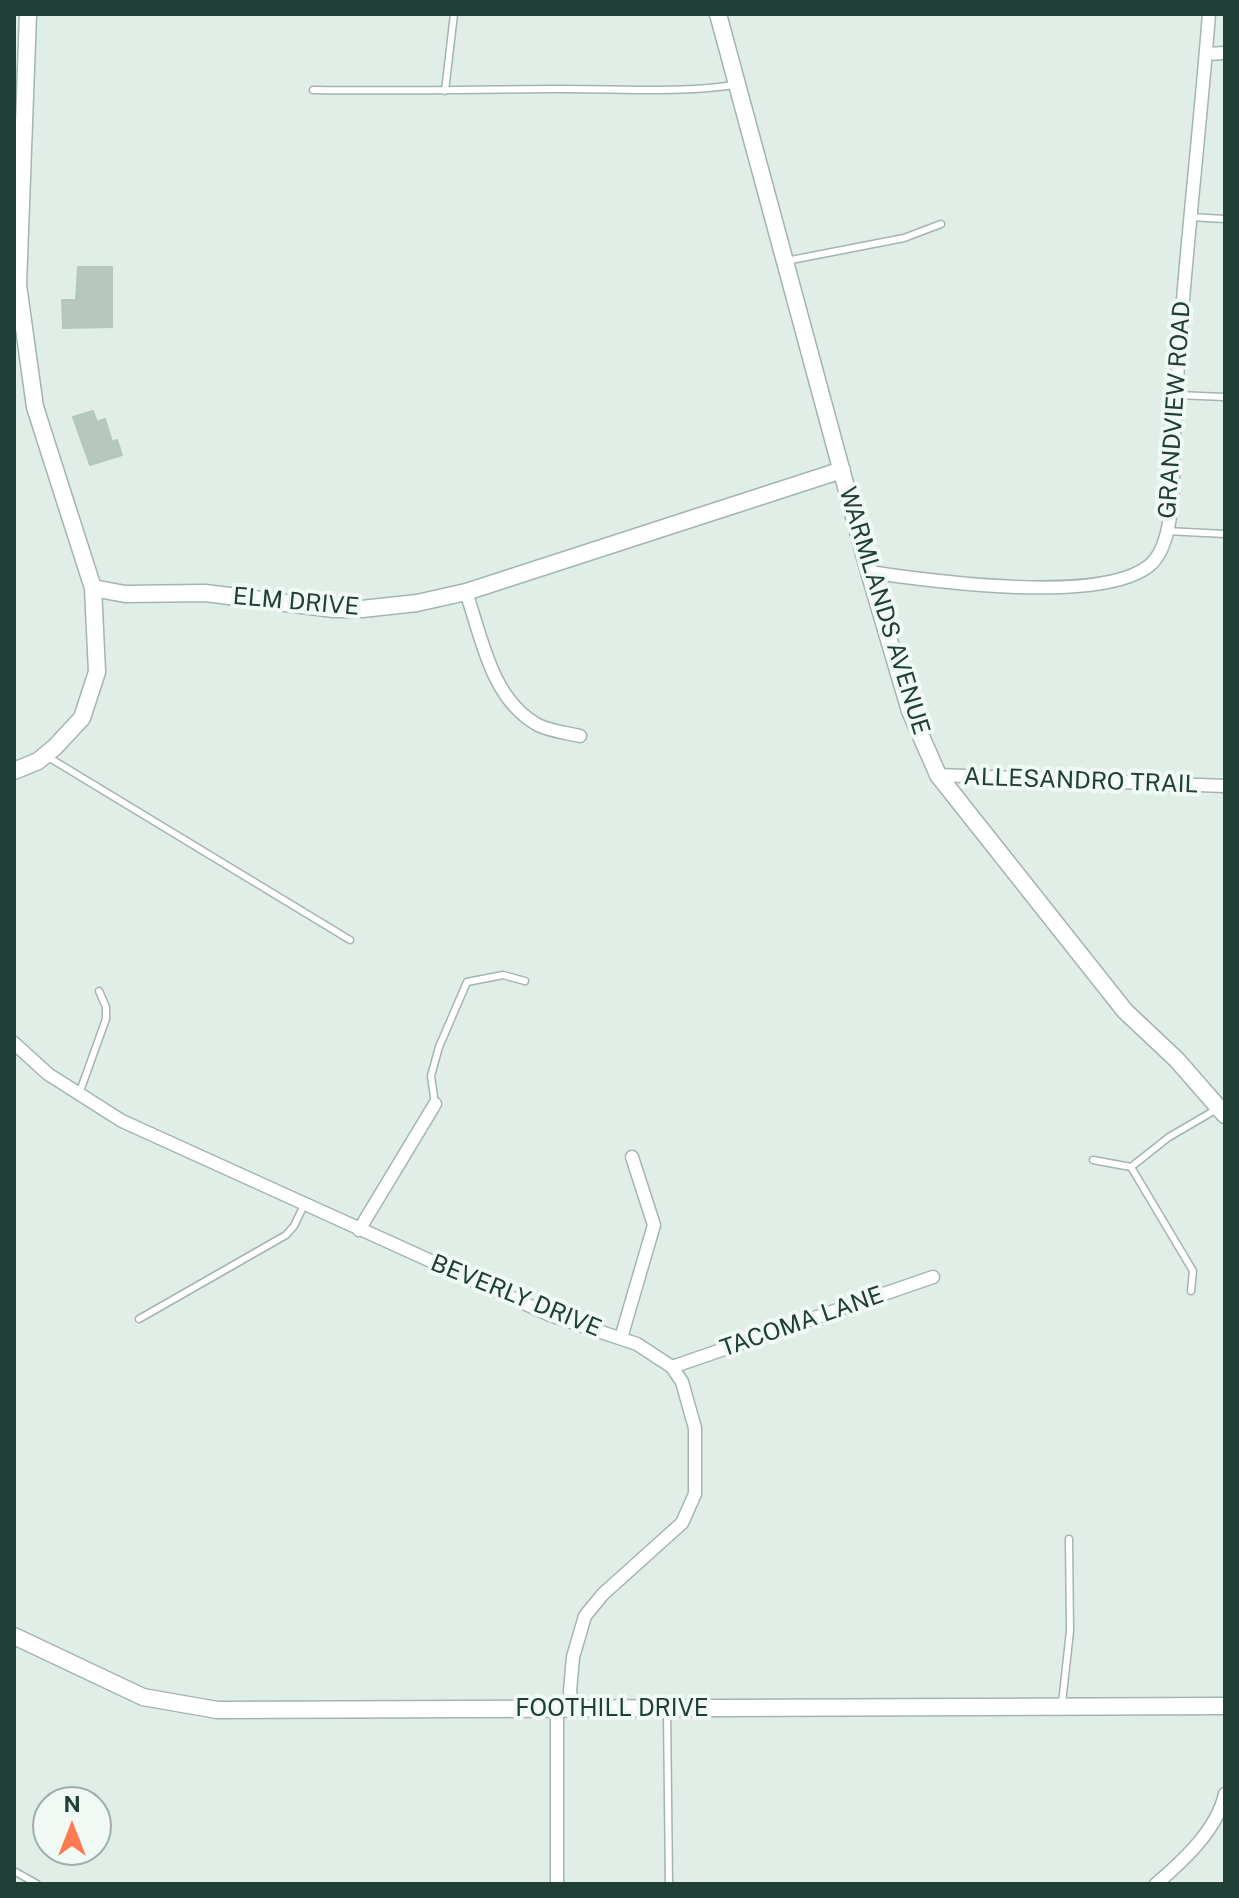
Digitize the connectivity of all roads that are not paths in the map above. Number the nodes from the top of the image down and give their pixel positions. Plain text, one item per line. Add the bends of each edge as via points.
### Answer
1 (28, 14) edge
2 (454, 14) edge
3 (718, 14) edge
4 (1209, 14) edge
5 (1225, 53) edge
6 (1206, 54) junction
7 (739, 85) junction
8 (313, 90) dead end
9 (445, 91) junction
10 (1190, 217) junction
11 (1225, 219) edge
12 (941, 224) dead end
13 (786, 261) junction
14 (16, 285) edge
15 (1176, 395) junction
16 (1225, 397) edge
17 (842, 470) junction
18 (1166, 531) junction
19 (1225, 534) edge
20 (869, 572) junction
21 (93, 588) junction
22 (466, 592) junction
23 (580, 736) dead end
24 (45, 755) junction
25 (14, 771) edge
26 (938, 775) junction
27 (1225, 786) edge
28 (350, 940) dead end
29 (525, 981) dead end
30 (99, 991) dead end
31 (14, 1043) edge
32 (79, 1094) junction
33 (435, 1104) joint
34 (1222, 1112) edge
35 (632, 1157) dead end
36 (1093, 1160) dead end
37 (1131, 1167) junction
38 (304, 1205) junction
39 (359, 1230) junction
40 (933, 1277) dead end
41 (1191, 1291) dead end
42 (139, 1319) dead end
43 (621, 1338) junction
44 (672, 1367) junction
45 (1069, 1539) dead end
46 (14, 1636) edge
47 (1225, 1706) edge
48 (1062, 1707) junction
49 (667, 1708) junction
50 (565, 1709) junction
51 (1225, 1794) edge
52 (14, 1871) edge
53 (37, 1884) edge
54 (557, 1884) edge
55 (669, 1884) edge
56 (1156, 1884) edge

1 - 14 street
2 - 9 lane
3 - 7 street, WARMLANDS AVENUE
4 - 6 street, GRANDVIEW ROAD
5 - 6 street
6 - 10 street, GRANDVIEW ROAD
7 - 9 lane via 672,92
7 - 13 street, WARMLANDS AVENUE
8 - 9 lane
10 - 11 lane
10 - 15 street, GRANDVIEW ROAD
12 - 13 lane via 904,238
13 - 17 street, WARMLANDS AVENUE
14 - 21 street via 35,407
15 - 16 lane
15 - 18 street, GRANDVIEW ROAD
17 - 20 street, WARMLANDS AVENUE
17 - 22 street, ELM DRIVE
18 - 19 lane
18 - 20 street, GRANDVIEW ROAD via 1164,548 1150,565 1132,576 1095,584 945,583
20 - 26 street, WARMLANDS AVENUE via 910,711
21 - 22 street, ELM DRIVE via 125,594 205,593 334,609 417,603
21 - 24 street via 97,672 82,718
22 - 23 street via 500,689 511,704 538,725
24 - 25 street
24 - 28 lane
26 - 27 street, ALLESANDRO TRAIL
26 - 34 street, WARMLANDS AVENUE via 1125,1011
29 - 33 lane via 503,975 467,982 431,1076
30 - 32 lane via 106,1019
31 - 32 street, BEVERLY DRIVE
32 - 38 street, BEVERLY DRIVE via 122,1121
33 - 39 street
34 - 37 lane via 1169,1137
35 - 43 street via 654,1225
36 - 37 lane
37 - 41 lane via 1193,1271
38 - 39 street, BEVERLY DRIVE
38 - 42 lane via 286,1235
39 - 43 street, BEVERLY DRIVE via 550,1315
40 - 44 street, TACOMA LANE
43 - 44 street, BEVERLY DRIVE
44 - 50 street via 682,1382 695,1428 695,1494 682,1523 585,1616
45 - 48 lane via 1072,1592
46 - 50 street, FOOTHILL DRIVE via 143,1697 217,1710
47 - 48 street, FOOTHILL DRIVE
48 - 49 street, FOOTHILL DRIVE
49 - 50 street, FOOTHILL DRIVE
49 - 55 lane
50 - 54 street
51 - 56 street via 1206,1833
52 - 53 lane

